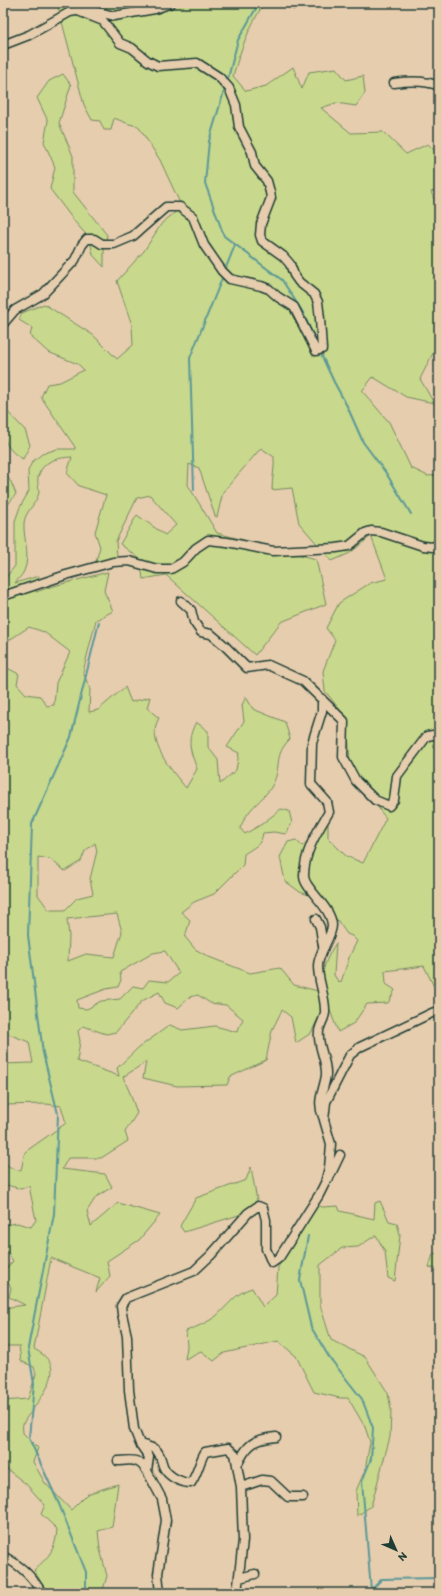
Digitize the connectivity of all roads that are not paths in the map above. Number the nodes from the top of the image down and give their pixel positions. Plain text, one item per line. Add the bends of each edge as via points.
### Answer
1 (171, 3) edge
2 (78, 11) junction
3 (3, 45) edge
4 (394, 83) dead end
5 (439, 86) edge
6 (3, 324) edge
7 (439, 543) edge
8 (3, 596) edge
9 (181, 601) dead end
10 (322, 699) junction
11 (439, 734) edge
12 (316, 919) dead end
13 (324, 949) junction
14 (434, 1012) dead end
15 (324, 1120) junction
16 (340, 1155) dead end
17 (325, 1183) junction
18 (276, 1437) dead end
19 (140, 1444) junction
20 (118, 1461) dead end
21 (237, 1465) junction
22 (147, 1471) junction
23 (241, 1487) junction
24 (303, 1496) dead end
25 (3, 1556) edge
26 (255, 1574) dead end
27 (240, 1578) junction
28 (42, 1593) edge
29 (160, 1593) edge
30 (237, 1593) edge

1 - 2 street via 155,9 114,16 88,9
2 - 3 street via 70,12 29,35
2 - 6 street via 102,21 120,43 132,48 148,61 158,66 197,63 219,76 230,88 236,105 239,127 252,152 255,166 267,181 270,192 271,198 261,224 262,241 283,256 299,282 314,294 318,302 322,349 316,351 294,307 269,289 230,279 204,245 193,218 180,207 166,207 133,236 114,244 102,244 94,239 87,239 72,264 43,294 15,310
4 - 5 street via 414,81
7 - 8 street via 433,547 423,546 371,531 349,546 273,552 208,540 171,569 157,569 129,561 113,562
9 - 10 street via 191,610 194,622 201,632 211,634 247,668 268,665 303,681
10 - 11 street via 344,721 343,757 356,781 375,800 389,806 394,800 397,776 427,736
10 - 13 street via 322,711 312,743 311,784 327,802 329,812 306,857 304,878 328,912 332,926
12 - 13 street
13 - 15 street via 318,964 326,1013 319,1030 326,1074 319,1107
14 - 15 street via 360,1047 350,1055 326,1102
15 - 17 street via 331,1144
16 - 17 street
17 - 19 street via 320,1195 279,1258 272,1263 266,1249 266,1220 263,1208 258,1206 248,1213 194,1271 126,1298 121,1306 127,1336 129,1390 134,1429
18 - 21 street via 263,1438 250,1445 245,1449
19 - 21 street via 155,1450 164,1469 183,1483 191,1482 205,1452 228,1448 235,1454
19 - 22 street via 149,1457
20 - 22 street via 140,1462
21 - 23 street
22 - 29 street via 162,1499 166,1520 158,1574
23 - 24 street via 262,1480 271,1481 288,1497
23 - 27 street via 243,1540
25 - 28 street via 20,1565
26 - 27 street
27 - 30 street

